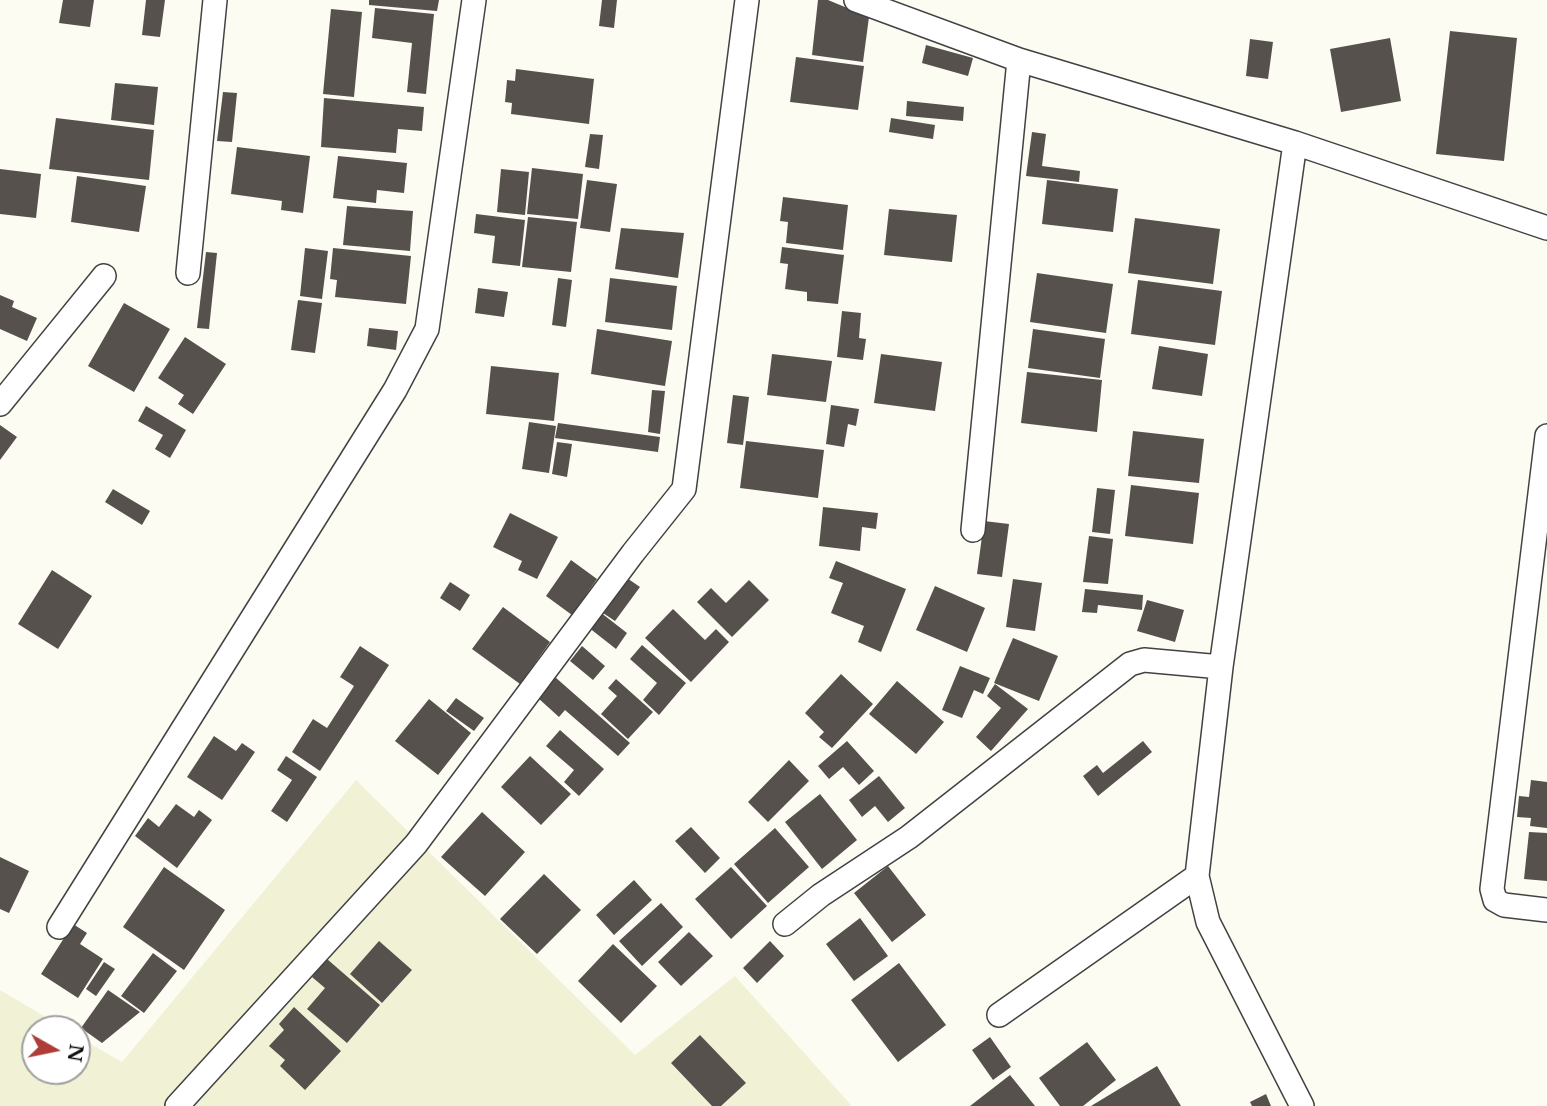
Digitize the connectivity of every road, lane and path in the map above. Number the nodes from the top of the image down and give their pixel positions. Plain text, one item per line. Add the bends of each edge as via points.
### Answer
1 (215, 0) edge
2 (474, 0) edge
3 (747, 0) edge
4 (856, 0) edge
5 (1019, 60) junction
6 (1295, 143) junction
7 (1547, 228) edge
8 (188, 273) dead end
9 (104, 276) dead end
10 (0, 404) edge
11 (1547, 436) edge
12 (973, 530) dead end
13 (1221, 667) junction
14 (1197, 876) junction
15 (1547, 910) edge
16 (785, 924) dead end
17 (59, 927) dead end
18 (999, 1015) dead end
19 (177, 1106) edge
20 (1302, 1106) edge

1 - 8 street
2 - 17 street via 427,329 388,401
3 - 19 street via 684,489 416,845
4 - 5 street
5 - 6 street
5 - 12 street
6 - 7 street
6 - 13 street
9 - 10 street
11 - 15 street via 1492,889 1495,900 1504,905
13 - 14 street
13 - 16 street via 1144,660 1130,664 909,837
14 - 18 street
14 - 20 street via 1208,922

